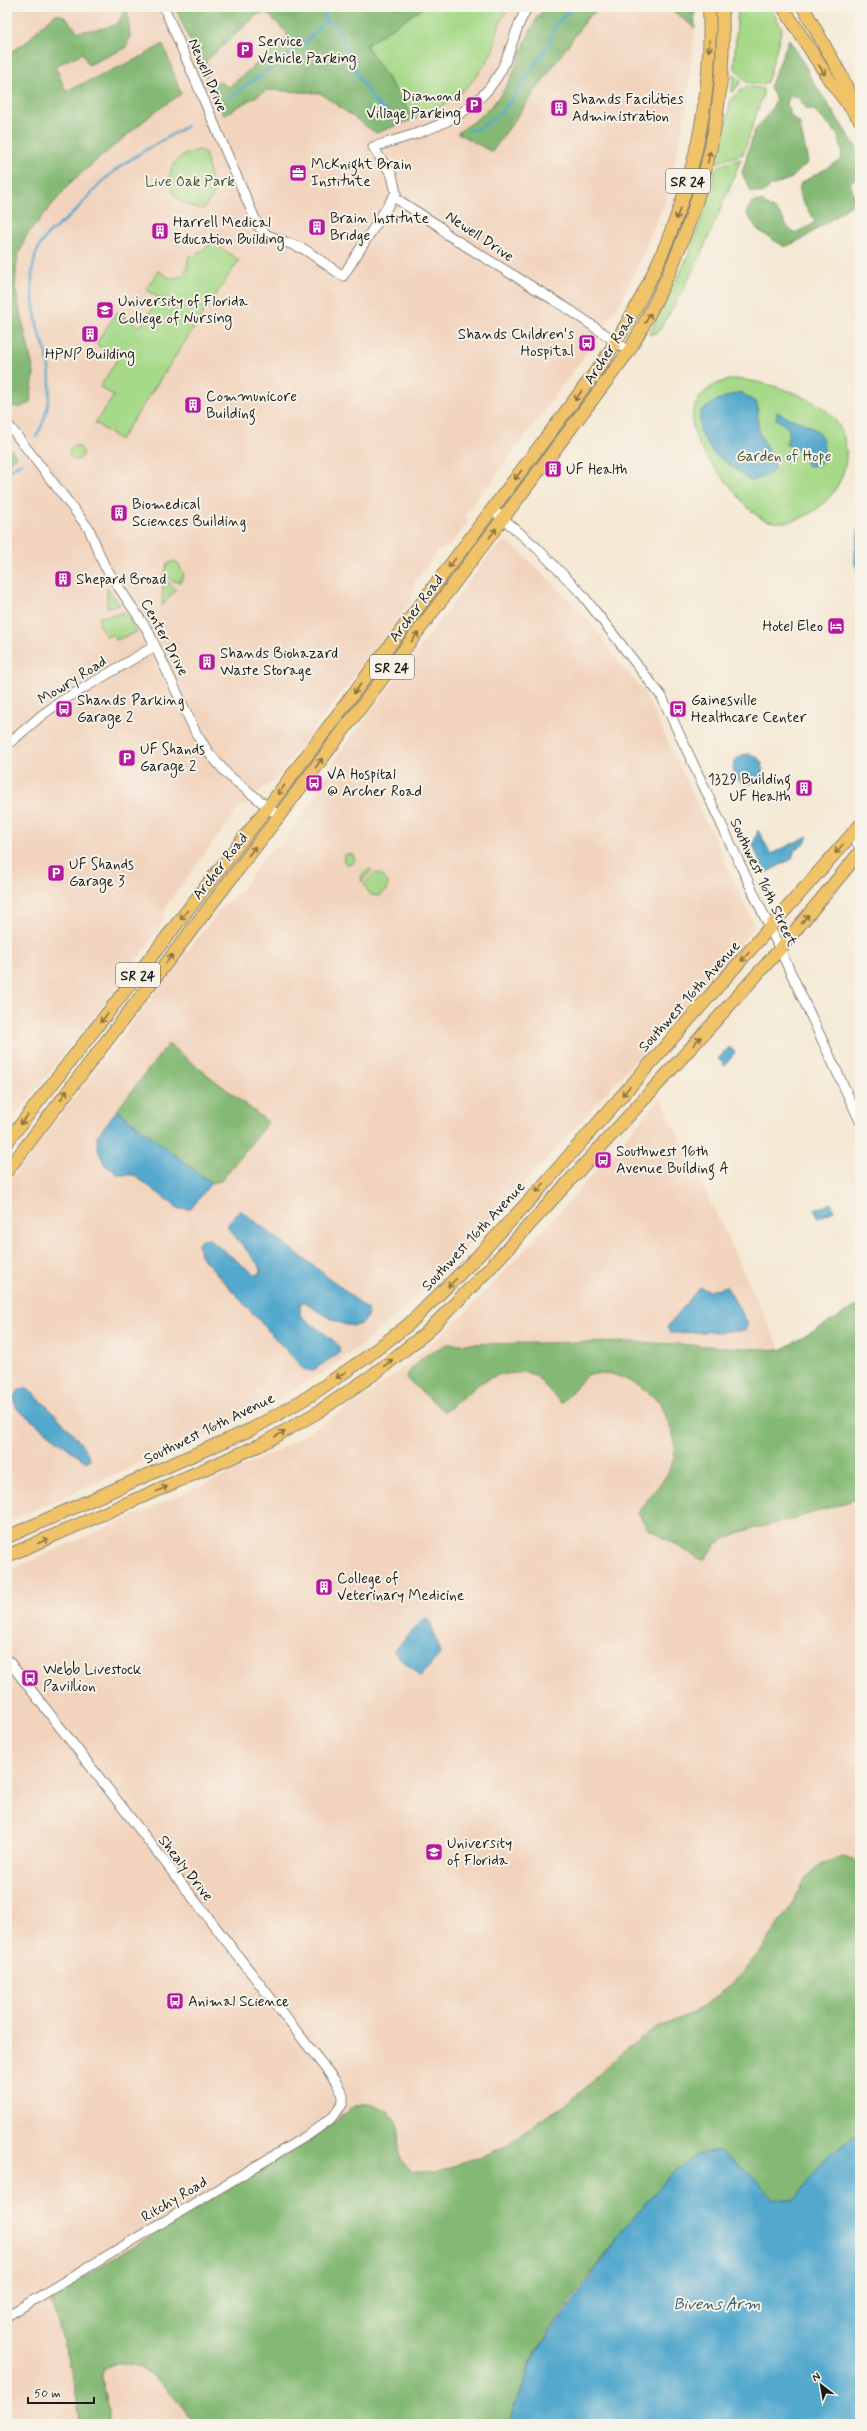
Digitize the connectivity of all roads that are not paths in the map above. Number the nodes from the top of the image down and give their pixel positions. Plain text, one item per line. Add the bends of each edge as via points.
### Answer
1 (164, 7) edge
2 (528, 7) edge
3 (709, 7) edge
4 (783, 7) edge
5 (803, 7) edge
6 (724, 9) edge
7 (703, 118) junction
8 (860, 118) edge
9 (715, 120) junction
10 (395, 198) junction
11 (617, 342) junction
12 (629, 351) junction
13 (7, 423) edge
14 (492, 509) junction
15 (504, 518) junction
16 (155, 646) junction
17 (7, 745) edge
18 (268, 807) junction
19 (279, 816) junction
20 (856, 829) edge
21 (860, 851) edge
22 (771, 928) junction
23 (780, 949) junction
24 (860, 1121) edge
25 (7, 1142) edge
26 (7, 1171) edge
27 (7, 1537) edge
28 (7, 1556) edge
29 (7, 1659) edge
30 (343, 2095) joint
31 (7, 2316) edge

1 - 10 street, Newell Drive via 251,216 267,235 299,247 343,276
2 - 10 street via 517,27 500,73 474,106 432,129 373,147 392,175
3 -> 7 main road, Archer Road / SR 24 via 708,66
4 -> 8 main road via 830,82
5 - 8 main road via 842,75
6 - 9 main road, Archer Road / SR 24
7 - 9 main road
7 -> 11 main road, Archer Road / SR 24 via 689,178 670,236 646,291
12 -> 9 main road, Archer Road / SR 24 via 659,297 684,241 704,182
10 - 11 street, Newell Drive via 439,226 448,235 561,304
11 - 12 street, Newell Drive
11 -> 14 main road, Archer Road / SR 24
12 - 15 main road, Archer Road / SR 24
13 - 16 street, Center Drive via 89,529 104,564 139,613
14 - 15 street, Southwest 16th Street
14 -> 18 main road, Archer Road / SR 24
19 -> 15 main road, Archer Road / SR 24
15 - 22 street, Southwest 16th Street via 581,593 654,684
16 - 17 street, Mowry Road via 60,702
16 - 18 street, Center Drive via 208,753 228,775
18 - 19 street, Center Drive
18 -> 25 main road, Archer Road / SR 24
26 -> 19 main road, Archer Road / SR 24
20 - 21 street
20 -> 22 main road, Southwest 16th Avenue
23 -> 21 main road
22 - 23 street, Southwest 16th Street
22 -> 27 main road, Southwest 16th Avenue via 477,1257 408,1325 321,1388 252,1429
23 - 24 street, Southwest 16th Street
28 -> 23 main road via 260,1445 318,1412 374,1374 426,1333 484,1275
29 - 30 street, Shealy Drive via 317,2057
30 - 31 street, Ritchy Road via 343,2103 333,2117 308,2135

